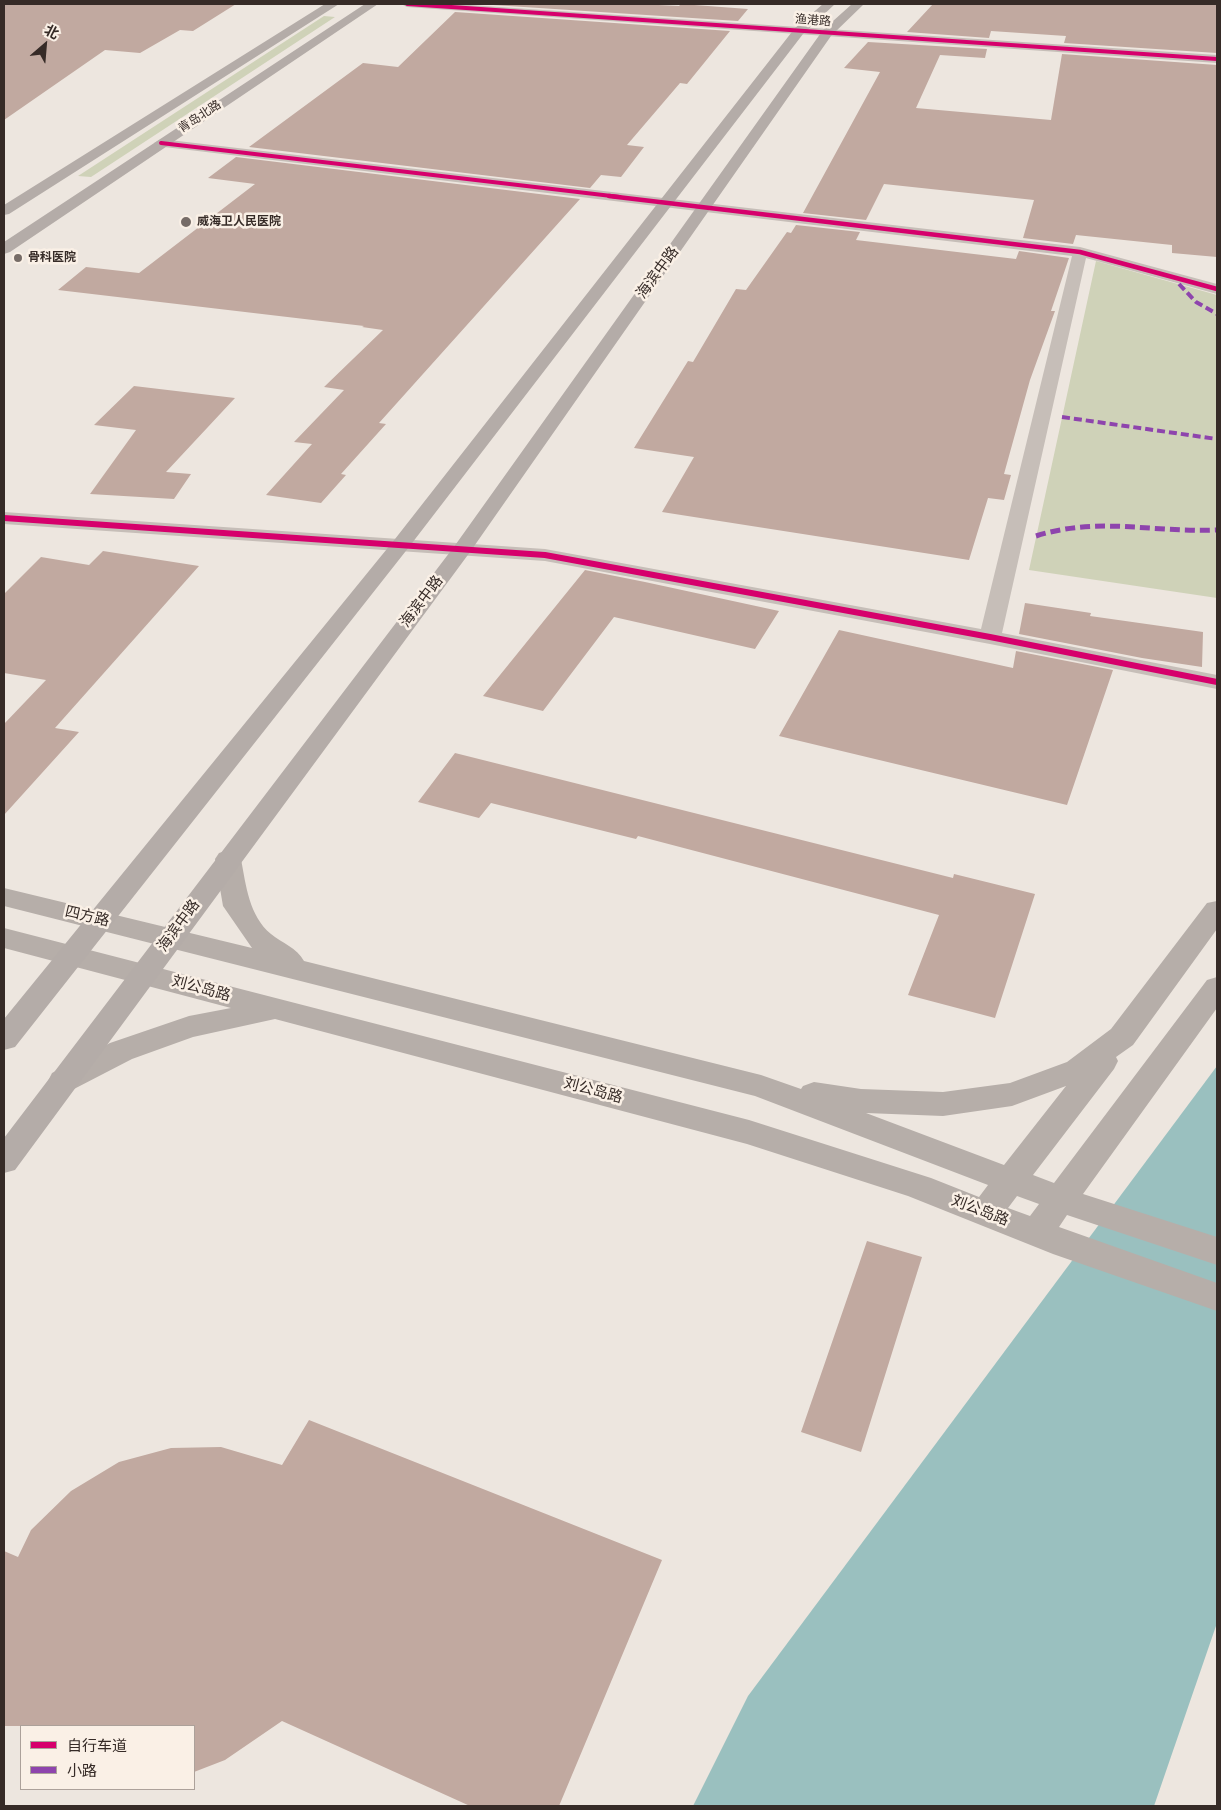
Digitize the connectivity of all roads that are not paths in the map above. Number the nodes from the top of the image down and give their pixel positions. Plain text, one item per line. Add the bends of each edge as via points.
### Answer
1 (333, 4) edge
2 (372, 4) edge
3 (407, 4) edge
4 (829, 4) edge
5 (858, 4) edge
6 (799, 31) junction
7 (827, 33) junction
8 (1217, 59) edge
9 (161, 142) junction
10 (668, 202) junction
11 (706, 206) junction
12 (4, 210) edge
13 (4, 249) edge
14 (1080, 252) junction
15 (1217, 289) edge
16 (4, 518) edge
17 (402, 544) junction
18 (463, 548) junction
19 (990, 637) junction
20 (1217, 682) edge
21 (228, 859) junction
22 (4, 897) edge
23 (1217, 910) edge
24 (98, 920) junction
25 (170, 937) junction
26 (4, 938) edge
27 (70, 954) junction
28 (303, 970) junction
29 (143, 974) junction
30 (1217, 987) edge
31 (276, 1009) junction
32 (1122, 1037) junction
33 (4, 1039) edge
34 (63, 1081) junction
35 (761, 1086) junction
36 (4, 1161) edge
37 (1010, 1180) junction
38 (1060, 1199) junction
39 (985, 1213) junction
40 (1050, 1239) junction
41 (1217, 1251) edge
42 (1217, 1297) edge

1 - 12 main road, 青岛北路
2 - 9 main road, 青岛北路
3 - 6 street, 渔港路
4 - 6 main road
5 - 7 main road, 海滨中路
6 - 7 street, 渔港路
6 - 10 main road
7 - 8 street, 渔港路
7 - 11 main road, 海滨中路
9 - 10 street
9 - 13 main road, 青岛北路
10 - 11 street
10 - 17 main road
11 - 14 street
11 - 18 main road, 海滨中路
14 - 15 street
14 - 19 street
16 - 17 street
17 - 18 street
17 - 24 main road
18 - 19 street via 545,555
18 - 21 main road, 海滨中路
19 - 20 street
21 - 25 main road, 海滨中路
21 - 28 main road via 237,906 259,939
22 - 24 main road, 四方路
23 - 32 main road
24 - 25 main road, 四方路
24 - 27 main road
25 - 28 main road
25 - 29 main road, 海滨中路
26 - 27 main road
27 - 29 main road
27 - 33 main road
28 - 35 main road
29 - 31 main road, 刘公岛路
29 - 34 main road, 海滨中路
30 - 38 main road
31 - 34 main road via 181,1030 121,1051
31 - 39 main road, 刘公岛路 via 749,1132 919,1187
32 - 35 main road via 1078,1070 1012,1094 942,1104 861,1101
32 - 37 main road
34 - 36 main road, 海滨中路
35 - 37 main road
37 - 38 main road
37 - 39 main road
38 - 40 main road
38 - 41 main road
39 - 40 main road, 刘公岛路
40 - 42 main road, 刘公岛路

